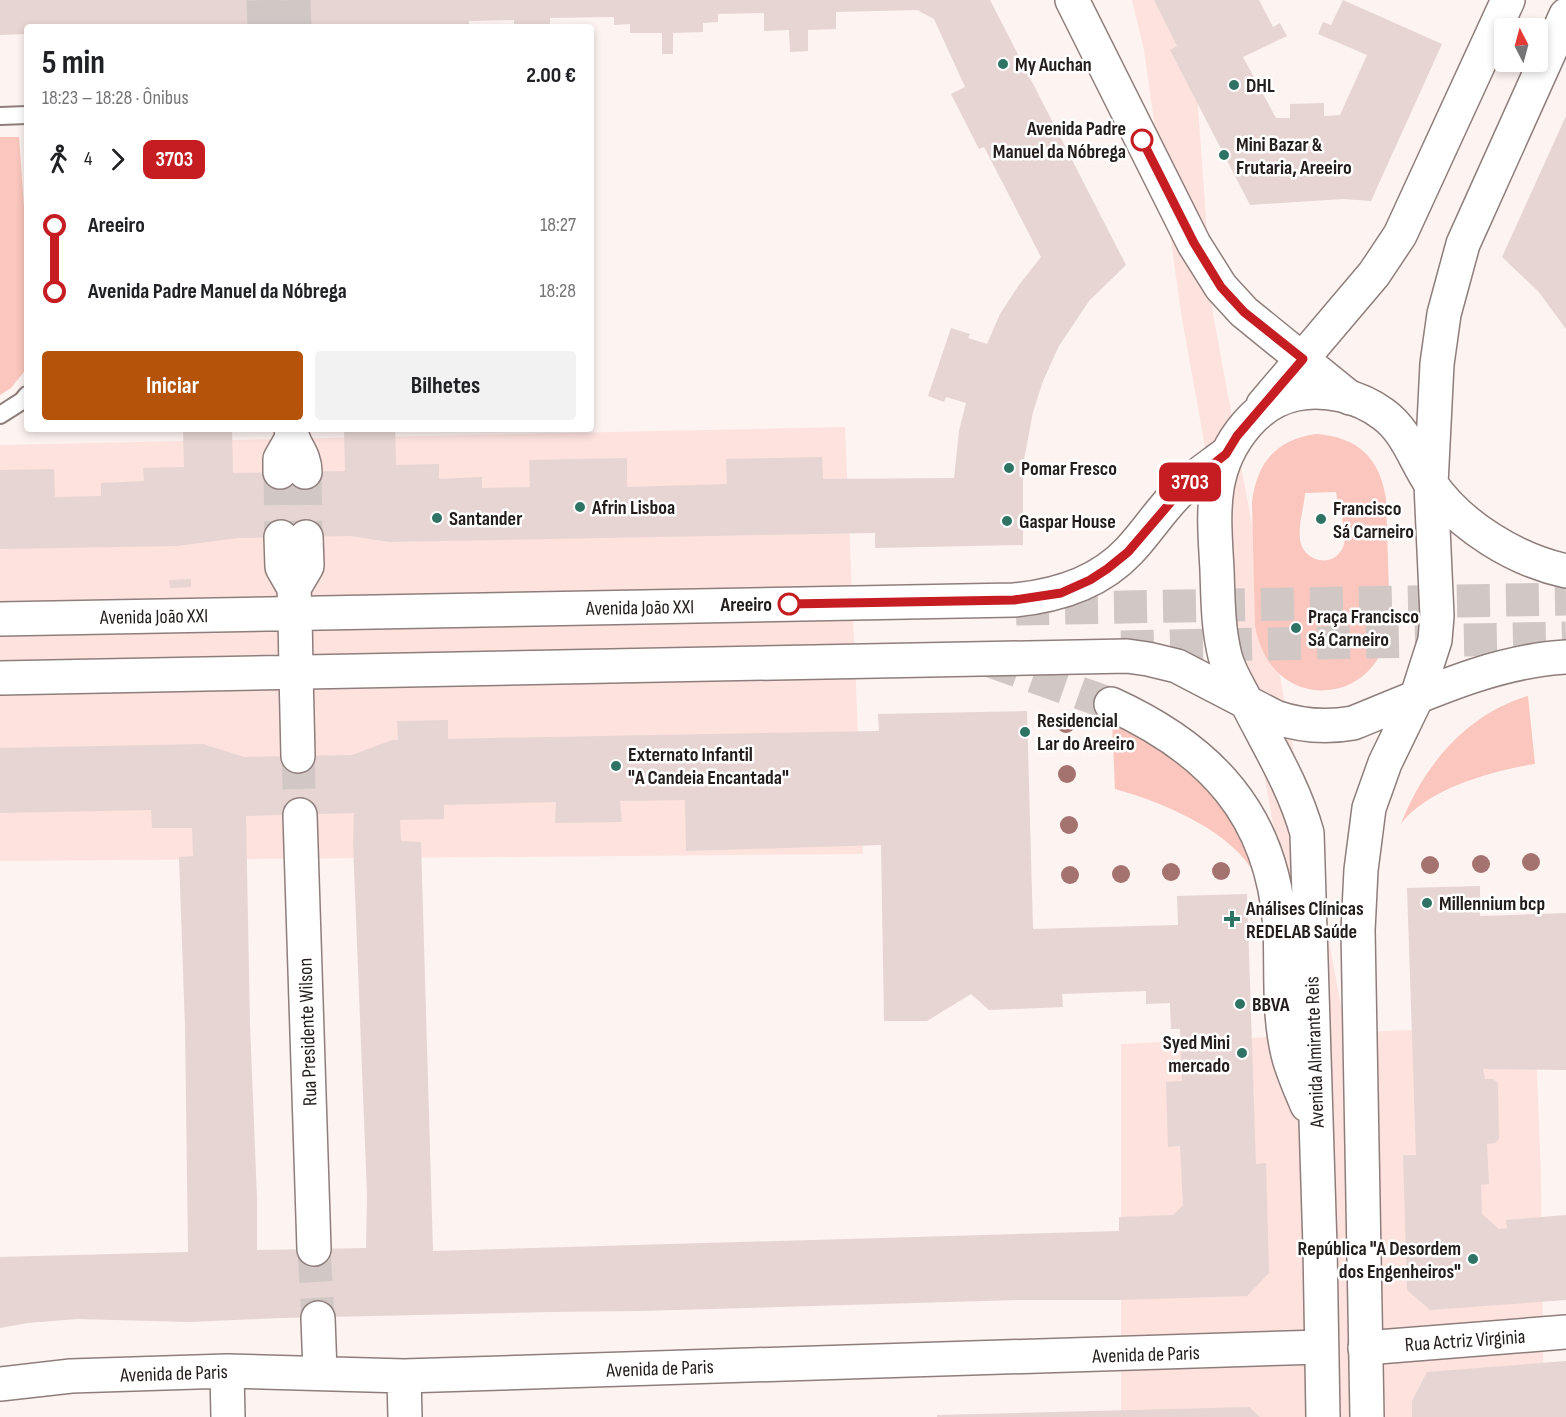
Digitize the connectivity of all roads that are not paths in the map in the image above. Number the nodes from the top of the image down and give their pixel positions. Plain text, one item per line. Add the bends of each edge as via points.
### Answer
1 (1071, 0) edge
2 (1508, 0) edge
3 (1566, 15) edge
4 (24, 115) edge
5 (0, 116) edge
6 (1303, 359) junction
7 (1350, 398) junction
8 (24, 399) edge
9 (0, 415) edge
10 (1252, 418) junction
11 (292, 433) edge
12 (1226, 454) junction
13 (292, 472) tunnel mouth
14 (1431, 484) junction
15 (294, 537) tunnel mouth
16 (1566, 571) edge
17 (295, 601) junction
18 (0, 620) edge
19 (1566, 657) edge
20 (296, 672) junction
21 (0, 678) edge
22 (1416, 699) junction
23 (1246, 701) junction
24 (1111, 704) tunnel mouth
25 (298, 756) tunnel mouth
26 (300, 815) tunnel mouth
27 (1316, 1127) junction
28 (314, 1249) tunnel mouth
29 (318, 1318) tunnel mouth
30 (1566, 1332) edge
31 (1321, 1347) junction
32 (1365, 1348) junction
33 (227, 1371) junction
34 (320, 1372) junction
35 (404, 1376) junction
36 (0, 1384) edge
37 (228, 1417) edge
38 (405, 1417) edge
39 (1323, 1417) edge
40 (1367, 1417) edge

1 - 6 main road via 1194,243 1221,287 1244,312
2 - 6 main road via 1400,235 1374,274
3 - 14 main road via 1457,264 1437,364
4 - 5 lane
6 - 7 main road
6 - 10 main road
7 - 10 main road via 1332,393 1287,396
7 - 14 main road via 1384,415 1409,443
8 - 9 lane
10 - 12 main road
11 - 13 main road via 280,459
12 - 17 main road, Avenida João XXI via 1182,489 1128,552 1107,569 1061,593 1038,597
12 - 23 main road via 1216,487 1214,516 1219,629 1226,660
14 - 16 main road via 1476,529 1505,549
14 - 22 main road via 1437,616 1435,640
15 - 17 main road via 282,567
17 - 18 main road, Avenida João XXI
17 - 20 main road
19 - 22 main road via 1542,658 1471,677
20 - 21 main road
20 - 23 main road via 1127,656 1178,666
20 - 25 main road
22 - 23 main road via 1333,727 1291,722
22 - 32 main road via 1376,786 1369,808 1361,870 1358,930
23 - 27 main road, Avenida Almirante Reis via 1294,795 1307,833
24 - 27 main road via 1163,731 1203,761 1237,799 1254,829 1264,850 1277,903 1288,1053
26 - 28 main road, Rua Presidente Wilson
27 - 31 main road, Avenida Almirante Reis
29 - 34 main road
30 - 32 main road, Rua Actriz Virginia
31 - 32 main road, Rua Actriz Virginia
31 - 35 main road, Avenida de Paris
31 - 39 main road, Avenida Almirante Reis
32 - 40 main road
33 - 34 main road, Avenida de Paris
33 - 36 main road, Avenida de Paris via 71,1376
33 - 37 main road
34 - 35 main road, Avenida de Paris
35 - 38 main road

